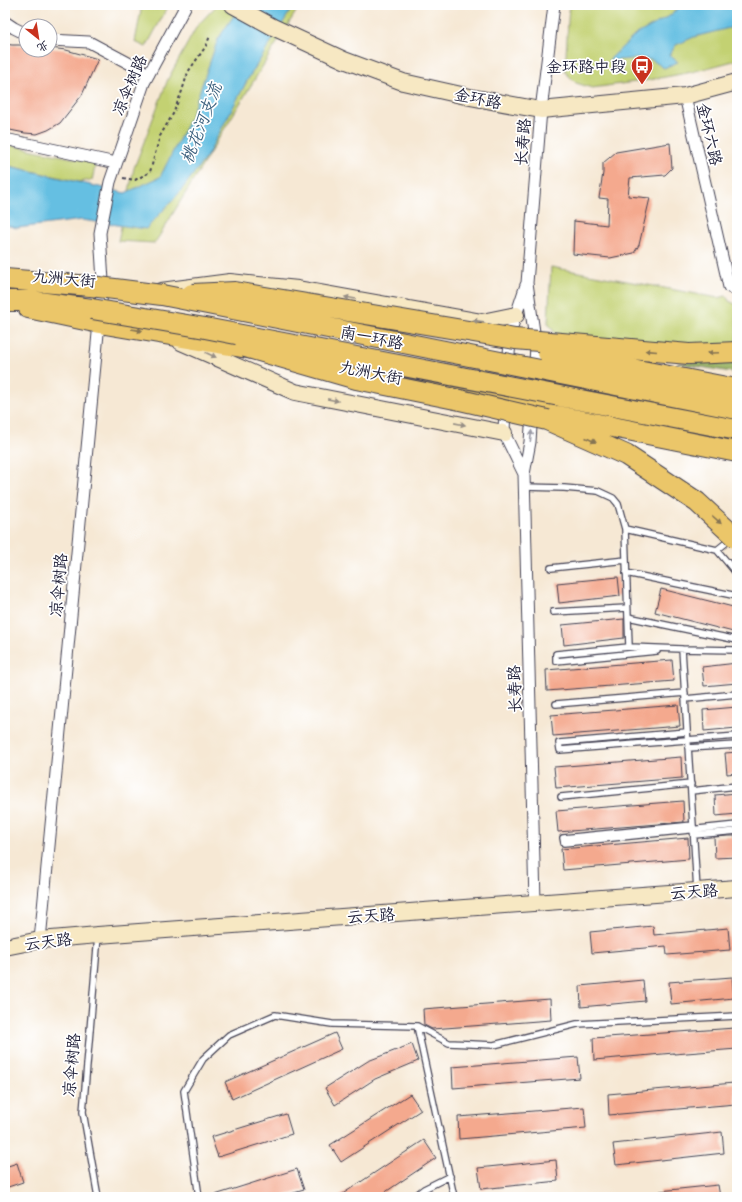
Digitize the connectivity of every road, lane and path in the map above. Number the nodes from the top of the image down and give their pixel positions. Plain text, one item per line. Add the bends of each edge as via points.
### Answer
1 (186, 5) edge
2 (234, 5) edge
3 (554, 5) edge
4 (5, 22) edge
5 (18, 30) edge
6 (210, 36) dead end
7 (58, 40) edge
8 (150, 74) junction
9 (737, 82) edge
10 (686, 96) junction
11 (541, 110) junction
12 (5, 139) edge
13 (116, 163) junction
14 (111, 179) junction
15 (5, 272) edge
16 (5, 279) edge
17 (103, 281) junction
18 (527, 282) junction
19 (737, 290) edge
20 (161, 293) junction
21 (5, 303) edge
22 (238, 303) junction
23 (516, 315) junction
24 (99, 324) junction
25 (205, 328) junction
26 (163, 334) junction
27 (737, 352) edge
28 (508, 354) junction
29 (305, 359) junction
30 (535, 360) junction
31 (737, 389) edge
32 (506, 399) junction
33 (737, 400) edge
34 (532, 403) junction
35 (737, 410) edge
36 (737, 430) edge
37 (504, 432) junction
38 (737, 440) edge
39 (737, 452) edge
40 (524, 474) junction
41 (524, 488) junction
42 (625, 529) junction
43 (737, 534) edge
44 (737, 539) edge
45 (717, 550) junction
46 (626, 560) junction
47 (551, 568) dead end
48 (626, 573) junction
49 (737, 574) edge
50 (737, 596) edge
51 (627, 608) junction
52 (553, 612) dead end
53 (628, 617) junction
54 (737, 640) edge
55 (629, 647) junction
56 (682, 649) junction
57 (737, 650) edge
58 (737, 694) edge
59 (685, 696) junction
60 (556, 704) dead end
61 (687, 732) junction
62 (737, 736) edge
63 (688, 739) junction
64 (737, 745) edge
65 (688, 748) junction
66 (737, 786) edge
67 (691, 788) junction
68 (561, 797) dead end
69 (737, 825) edge
70 (694, 830) junction
71 (737, 831) edge
72 (737, 888) edge
73 (698, 890) junction
74 (535, 902) junction
75 (98, 935) junction
76 (40, 940) junction
77 (5, 947) edge
78 (737, 1016) edge
79 (417, 1026) junction
80 (450, 1176) junction
81 (98, 1197) edge
82 (199, 1197) edge
83 (414, 1197) edge
84 (454, 1197) edge

1 - 8 street, 凉伞树路
2 - 11 street, 金环路 via 273,27 344,60 403,82
3 - 11 street, 长寿路
4 - 5 street
6 - 14 path via 188,72 173,114 160,136 150,172 135,180
7 - 8 street via 89,42
8 - 13 street, 凉伞树路 via 144,83
9 - 10 street, 金环路
10 - 11 street, 金环路
10 - 19 street, 金环六路 via 728,288
11 - 18 street, 长寿路
12 - 13 street
13 - 14 street, 凉伞树路
14 - 17 street, 凉伞树路 via 100,233
15 - 17 main road, 九洲大街
16 - 20 highway, 南一环路, bridge
17 - 20 main road, 九洲大街
17 - 24 street, 凉伞树路
18 - 23 street, 长寿路
18 - 30 street, 长寿路 via 536,346
20 - 22 main road, 九洲大街
23 -> 20 street via 482,322 298,289 230,282
27 -> 20 highway, bridge via 690,354 515,339 235,292
20 - 35 highway, 南一环路, bridge
21 - 24 main road, 九洲大街
21 - 25 highway, 南一环路, bridge via 30,301
22 - 28 main road, 九洲大街
22 - 31 highway, bridge via 321,310
23 - 28 street, 长寿路
24 -> 26 main road, 九洲大街
24 - 76 street, 凉伞树路
25 - 36 highway, 南一环路, bridge
25 -> 44 highway, bridge via 250,350 356,379 547,420 626,455 697,502
26 - 29 main road, 九洲大街
26 -> 37 street via 295,392
28 - 30 main road, 九洲大街
28 - 32 street, 长寿路
29 - 32 main road, 九洲大街
29 - 39 highway, bridge via 360,376
30 - 33 main road, 九洲大街
30 - 34 street, 长寿路
32 - 34 main road, 九洲大街
32 - 37 street, 长寿路
34 - 38 main road, 九洲大街
40 -> 34 street, 长寿路 via 530,442
37 - 40 street, 长寿路
40 - 41 street, 长寿路
41 - 42 lane via 598,491 613,498 618,504
41 - 74 street, 长寿路
42 - 45 lane
42 - 46 lane
43 - 45 lane
45 - 49 lane
46 - 47 lane
46 - 48 lane
48 - 50 lane
48 - 51 lane
51 - 52 lane
51 - 53 lane
53 - 54 lane
53 - 55 lane
55 - 56 lane
55 - 56 lane via 556,654 556,661
56 - 57 lane
56 - 59 lane
58 - 59 lane
59 - 60 lane
59 - 61 lane
61 - 63 lane
61 - 63 lane via 559,743 560,750
62 - 63 lane
63 - 65 lane
64 - 65 lane
65 - 67 lane
66 - 67 lane
67 - 68 lane
67 - 70 lane
69 - 70 lane
70 - 70 lane via 563,838 564,843
70 - 71 lane
70 - 73 lane
72 - 73 street, 云天路
73 - 74 street, 云天路
74 - 75 street, 云天路
75 - 76 street, 云天路
75 - 81 lane, 凉伞树路 via 83,1112
76 - 77 street, 云天路
78 - 79 lane via 577,1024 494,1045 449,1043
79 - 80 lane
79 - 82 lane via 332,1024 275,1015 229,1035 203,1059 184,1091
80 - 83 lane
80 - 84 lane

